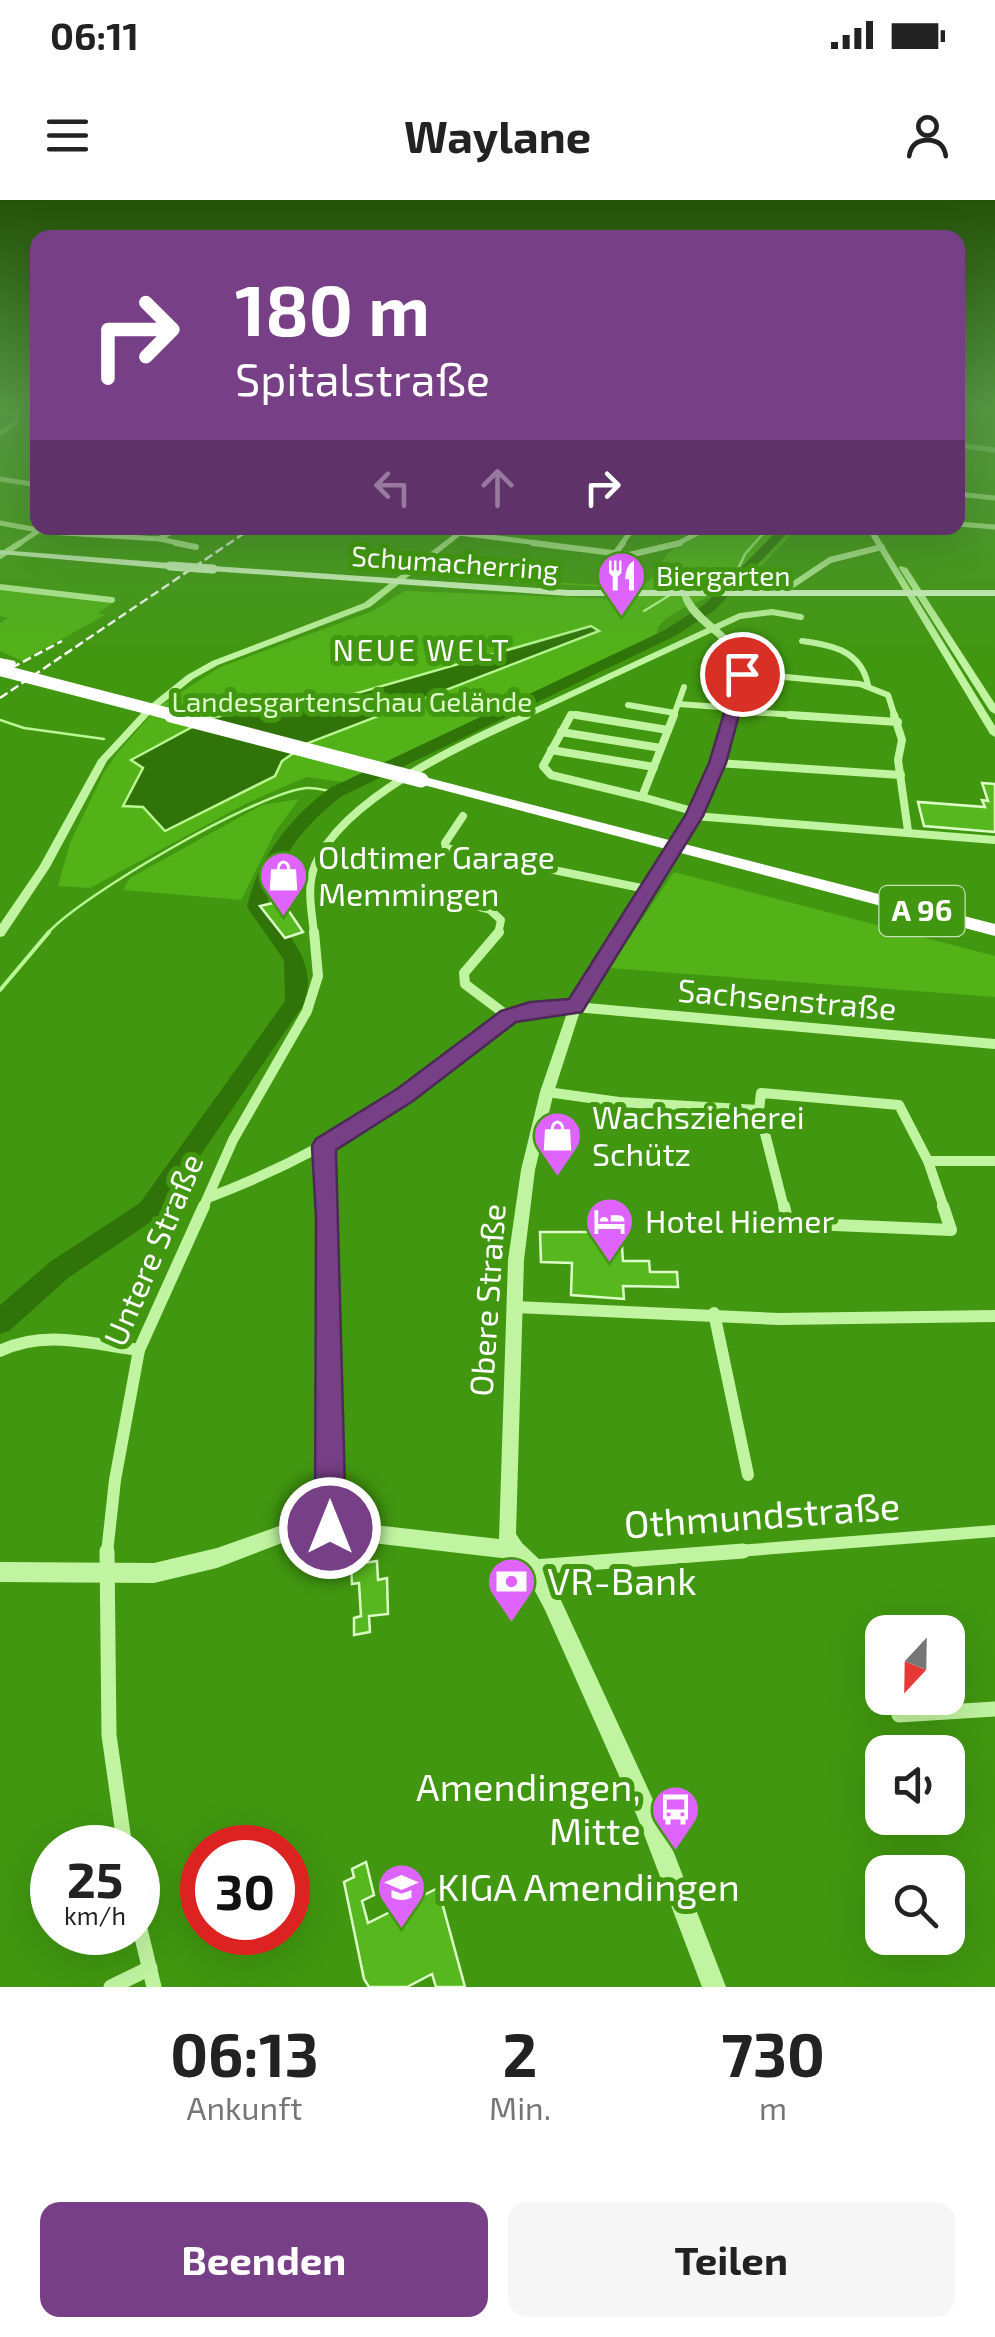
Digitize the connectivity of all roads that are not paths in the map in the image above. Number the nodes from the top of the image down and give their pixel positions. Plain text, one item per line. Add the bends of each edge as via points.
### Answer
1 (965, 495) edge
2 (995, 498) edge
3 (0, 523) edge
4 (965, 525) edge
5 (30, 527) edge
6 (995, 527) edge
7 (31, 535) edge
8 (112, 535) edge
9 (166, 535) edge
10 (457, 535) edge
11 (493, 535) edge
12 (628, 535) edge
13 (694, 535) edge
14 (874, 535) edge
15 (159, 539) junction
16 (882, 547) junction
17 (196, 548) dead end
18 (1, 554) edge
19 (614, 555) junction
20 (400, 583) junction
21 (791, 586) dead end
22 (0, 587) edge
23 (995, 593) edge
24 (680, 594) junction
25 (908, 594) junction
26 (920, 594) junction
27 (112, 600) dead end
28 (801, 617) dead end
29 (713, 630) junction
30 (802, 641) dead end
31 (3, 666) edge
32 (742, 674) junction
33 (868, 686) junction
34 (684, 687) dead end
35 (628, 704) dead end
36 (677, 708) junction
37 (734, 710) junction
38 (995, 711) edge
39 (898, 722) junction
40 (668, 730) junction
41 (561, 732) junction
42 (995, 734) edge
43 (661, 748) junction
44 (551, 750) junction
45 (717, 763) junction
46 (654, 768) junction
47 (901, 775) junction
48 (426, 776) junction
49 (642, 798) junction
50 (463, 816) dead end
51 (693, 817) junction
52 (908, 831) junction
53 (995, 840) edge
54 (651, 890) junction
55 (435, 896) dead end
56 (995, 918) edge
57 (995, 930) edge
58 (0, 932) edge
59 (575, 1006) junction
60 (509, 1017) junction
61 (995, 1044) edge
62 (546, 1092) junction
63 (759, 1110) junction
64 (324, 1146) junction
65 (928, 1160) junction
66 (995, 1161) edge
67 (210, 1196) junction
68 (515, 1307) junction
69 (714, 1313) junction
70 (995, 1316) edge
71 (139, 1350) junction
72 (0, 1351) edge
73 (748, 1475) dead end
74 (330, 1528) junction
75 (995, 1531) edge
76 (514, 1550) junction
77 (533, 1567) junction
78 (105, 1571) junction
79 (0, 1572) edge
80 (995, 1709) edge
81 (965, 1711) edge
82 (122, 1825) edge
83 (147, 1955) edge
84 (150, 1968) junction
85 (110, 1987) edge
86 (154, 1987) edge
87 (714, 1987) edge

1 - 2 street
3 - 5 street
4 - 6 street
7 - 18 street
8 - 15 street
9 - 15 street
10 - 20 street
11 - 19 street
12 - 19 street
13 - 19 street via 647,554
14 - 16 street
15 - 17 street
16 - 21 street via 830,560
16 - 25 street
16 - 26 street
18 - 20 main road, Schumacherring, bridge
20 - 24 main road, Schumacherring
20 - 58 street via 346,615 215,663 149,710 103,760
22 - 27 street
23 - 26 main road, Schumacherring
24 - 25 main road, Schumacherring
24 - 29 street
25 - 26 main road, Schumacherring
25 - 42 street
26 - 38 street
28 - 29 street via 747,612
29 - 32 street via 737,654
29 - 67 street, Untere Straße via 474,740 390,786 345,824 316,863 310,886 318,976 307,1011
30 - 33 street via 844,649 861,666
31 - 48 highway, A 96, bridge
32 - 33 street
32 - 37 street, Obere Straße
33 - 39 street via 888,694
34 - 36 street
35 - 36 street
36 - 37 street
36 - 40 street
37 - 39 street
37 - 45 street, Obere Straße
39 - 47 street
40 - 41 street via 571,714
40 - 43 street
41 - 43 street
41 - 44 street
43 - 46 street
44 - 46 street
44 - 49 street via 546,774
45 - 47 street
45 - 51 street, Obere Straße
46 - 49 street
47 - 52 street
48 - 56 highway, A 96
48 - 57 highway, A 96
49 - 51 street
50 - 54 street via 446,848
51 - 52 street
51 - 54 street, Obere Straße, bridge
52 - 53 street
54 - 59 street, Obere Straße
55 - 60 street via 490,910 501,920 498,935 464,973 466,984
59 - 60 street, Sachsenstraße
59 - 61 street, Sachsenstraße
59 - 62 street, Obere Straße
60 - 64 street
62 - 63 street
62 - 68 street, Obere Straße via 528,1170
63 - 65 street via 761,1093 899,1105
63 - 65 street via 788,1223 951,1230
64 - 67 street via 273,1174
64 - 74 street
65 - 66 street
67 - 71 street, Untere Straße
68 - 69 street
68 - 76 street, Obere Straße via 507,1535
69 - 70 street via 779,1319
69 - 73 street
71 - 72 street via 36,1339
71 - 78 street, Untere Straße
74 - 76 street
74 - 78 street via 282,1534 154,1573
75 - 77 street, Othmundstraße
76 - 77 street
77 - 87 street via 646,1812
78 - 79 street
78 - 82 street, Untere Straße via 109,1736
80 - 81 street
83 - 84 street
84 - 85 street
84 - 86 street

